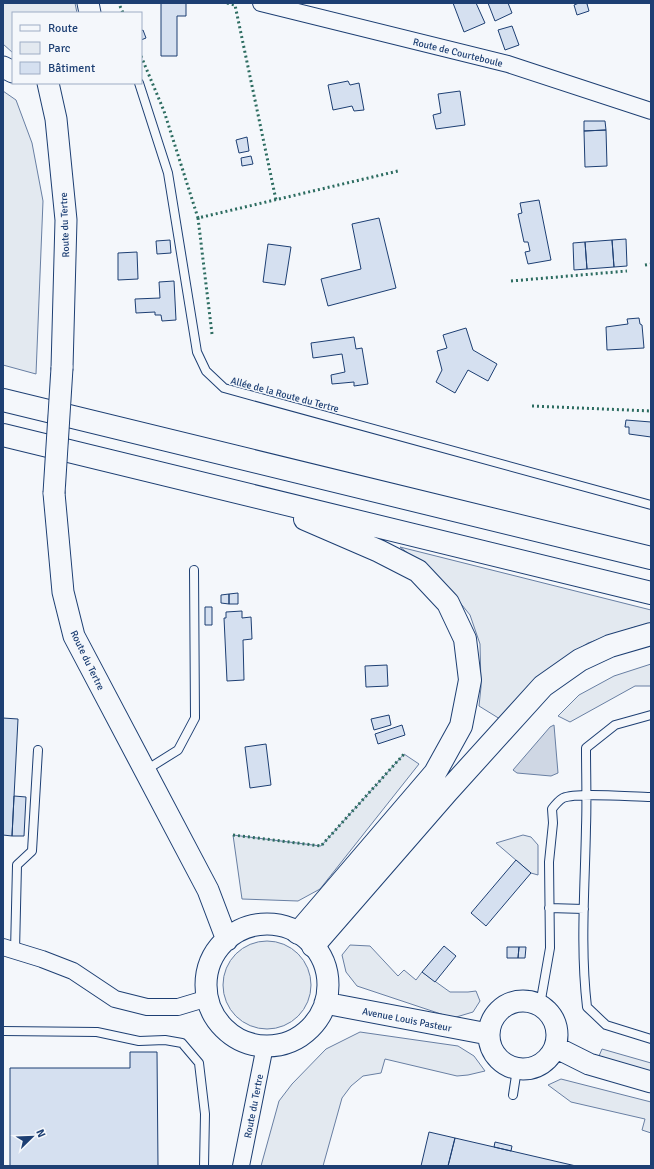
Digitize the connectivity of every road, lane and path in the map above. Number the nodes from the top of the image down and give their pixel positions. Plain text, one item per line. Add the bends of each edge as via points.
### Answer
1 (261, 3) edge
2 (3, 67) edge
3 (12, 72) edge
4 (48, 84) edge
5 (139, 84) edge
6 (651, 112) edge
7 (3, 391) edge
8 (3, 400) edge
9 (3, 435) edge
10 (187, 445) junction
11 (245, 494) junction
12 (651, 505) edge
13 (651, 558) edge
14 (194, 570) dead end
15 (651, 593) edge
16 (651, 634) edge
17 (651, 715) edge
18 (38, 750) dead end
19 (145, 770) junction
20 (586, 795) junction
21 (651, 797) edge
22 (549, 908) junction
23 (584, 909) junction
24 (228, 940) junction
25 (306, 940) junction
26 (9, 949) edge
27 (208, 998) junction
28 (325, 1003) junction
29 (540, 1005) junction
30 (3, 1030) edge
31 (488, 1034) junction
32 (651, 1038) edge
33 (265, 1046) junction
34 (555, 1047) junction
35 (517, 1068) junction
36 (651, 1082) edge
37 (513, 1095) dead end
38 (204, 1166) edge
39 (241, 1166) edge

1 - 6 street, Route de Courteboule via 508,64
2 - 3 street
4 - 19 street, Route du Tertre, bridge via 56,119 66,220 62,368 54,493 63,592 74,636
5 - 12 lane, Allée de la Route du Tertre via 168,173 197,352 206,371 224,388
7 - 10 highway
8 - 10 highway
9 - 11 highway
10 - 13 highway
11 - 15 highway
11 - 25 highway via 379,551 418,571 448,603 465,639 470,680 461,726 435,773
14 - 19 lane via 195,718 178,750
16 - 25 highway via 610,646 580,660 543,686 447,792
17 - 20 lane via 615,725 586,748
18 - 26 lane via 32,850 17,865
19 - 24 street, Route du Tertre via 208,890
20 - 21 lane
20 - 22 lane via 565,797 552,809 548,862
20 - 23 lane
22 - 23 lane
22 - 29 lane via 550,948
23 - 32 lane via 587,1007 606,1025
24 - 25 street via 247,928 277,925
24 - 27 street via 217,952 210,966
25 - 28 street via 322,959 328,988
26 - 27 street via 73,971 115,998 147,1007 178,1007
27 - 33 street via 216,1017 228,1032 246,1042
28 - 31 street, Avenue Louis Pasteur
28 - 33 street via 319,1016 305,1033 286,1043
29 - 31 street via 524,1000 504,1005 492,1018
29 - 34 street via 548,1011 555,1023
30 - 38 lane via 97,1032 139,1041 165,1040 182,1043 199,1063 205,1114
31 - 35 street via 491,1047 498,1058
33 - 39 street, Route du Tertre
34 - 35 street via 540,1064 527,1069
34 - 36 street via 589,1064
35 - 37 lane

